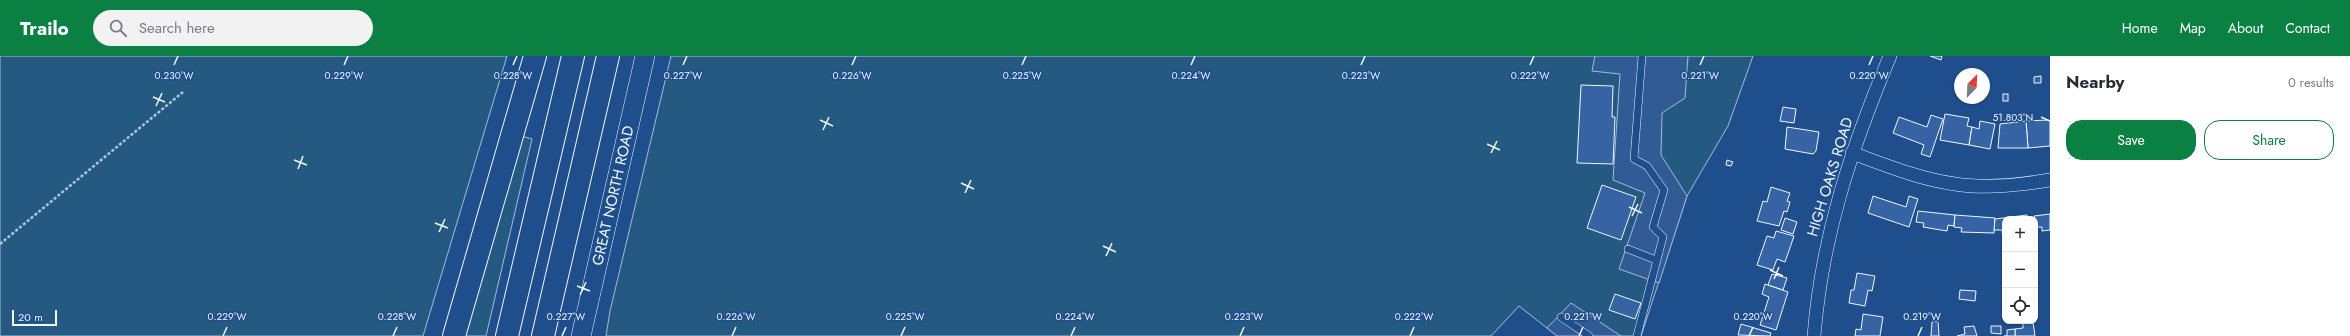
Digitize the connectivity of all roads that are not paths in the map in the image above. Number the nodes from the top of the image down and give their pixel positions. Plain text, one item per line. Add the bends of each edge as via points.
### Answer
1 (535, 56) edge
2 (573, 56) edge
3 (608, 56) edge
4 (646, 56) edge
5 (1642, 56) edge
6 (1890, 56) edge
7 (1852, 153) junction
8 (2050, 180) edge
9 (1628, 249) dead end
10 (1656, 260) junction
11 (1561, 317) dead end
12 (454, 336) edge
13 (507, 336) edge
14 (542, 336) edge
15 (581, 336) edge
16 (1590, 336) edge
17 (1637, 336) edge
18 (1814, 336) edge

1 - 12 highway
2 - 13 highway
3 - 14 highway
4 - 15 main road, GREAT NORTH ROAD
5 - 10 lane via 1634,159 1647,166 1664,190 1653,227 1663,237
6 - 7 street, HIGH OAKS ROAD
7 - 8 street via 1907,173 1956,184 1977,186
7 - 18 street, HIGH OAKS ROAD via 1824,253
9 - 10 lane
10 - 17 lane
11 - 16 lane

